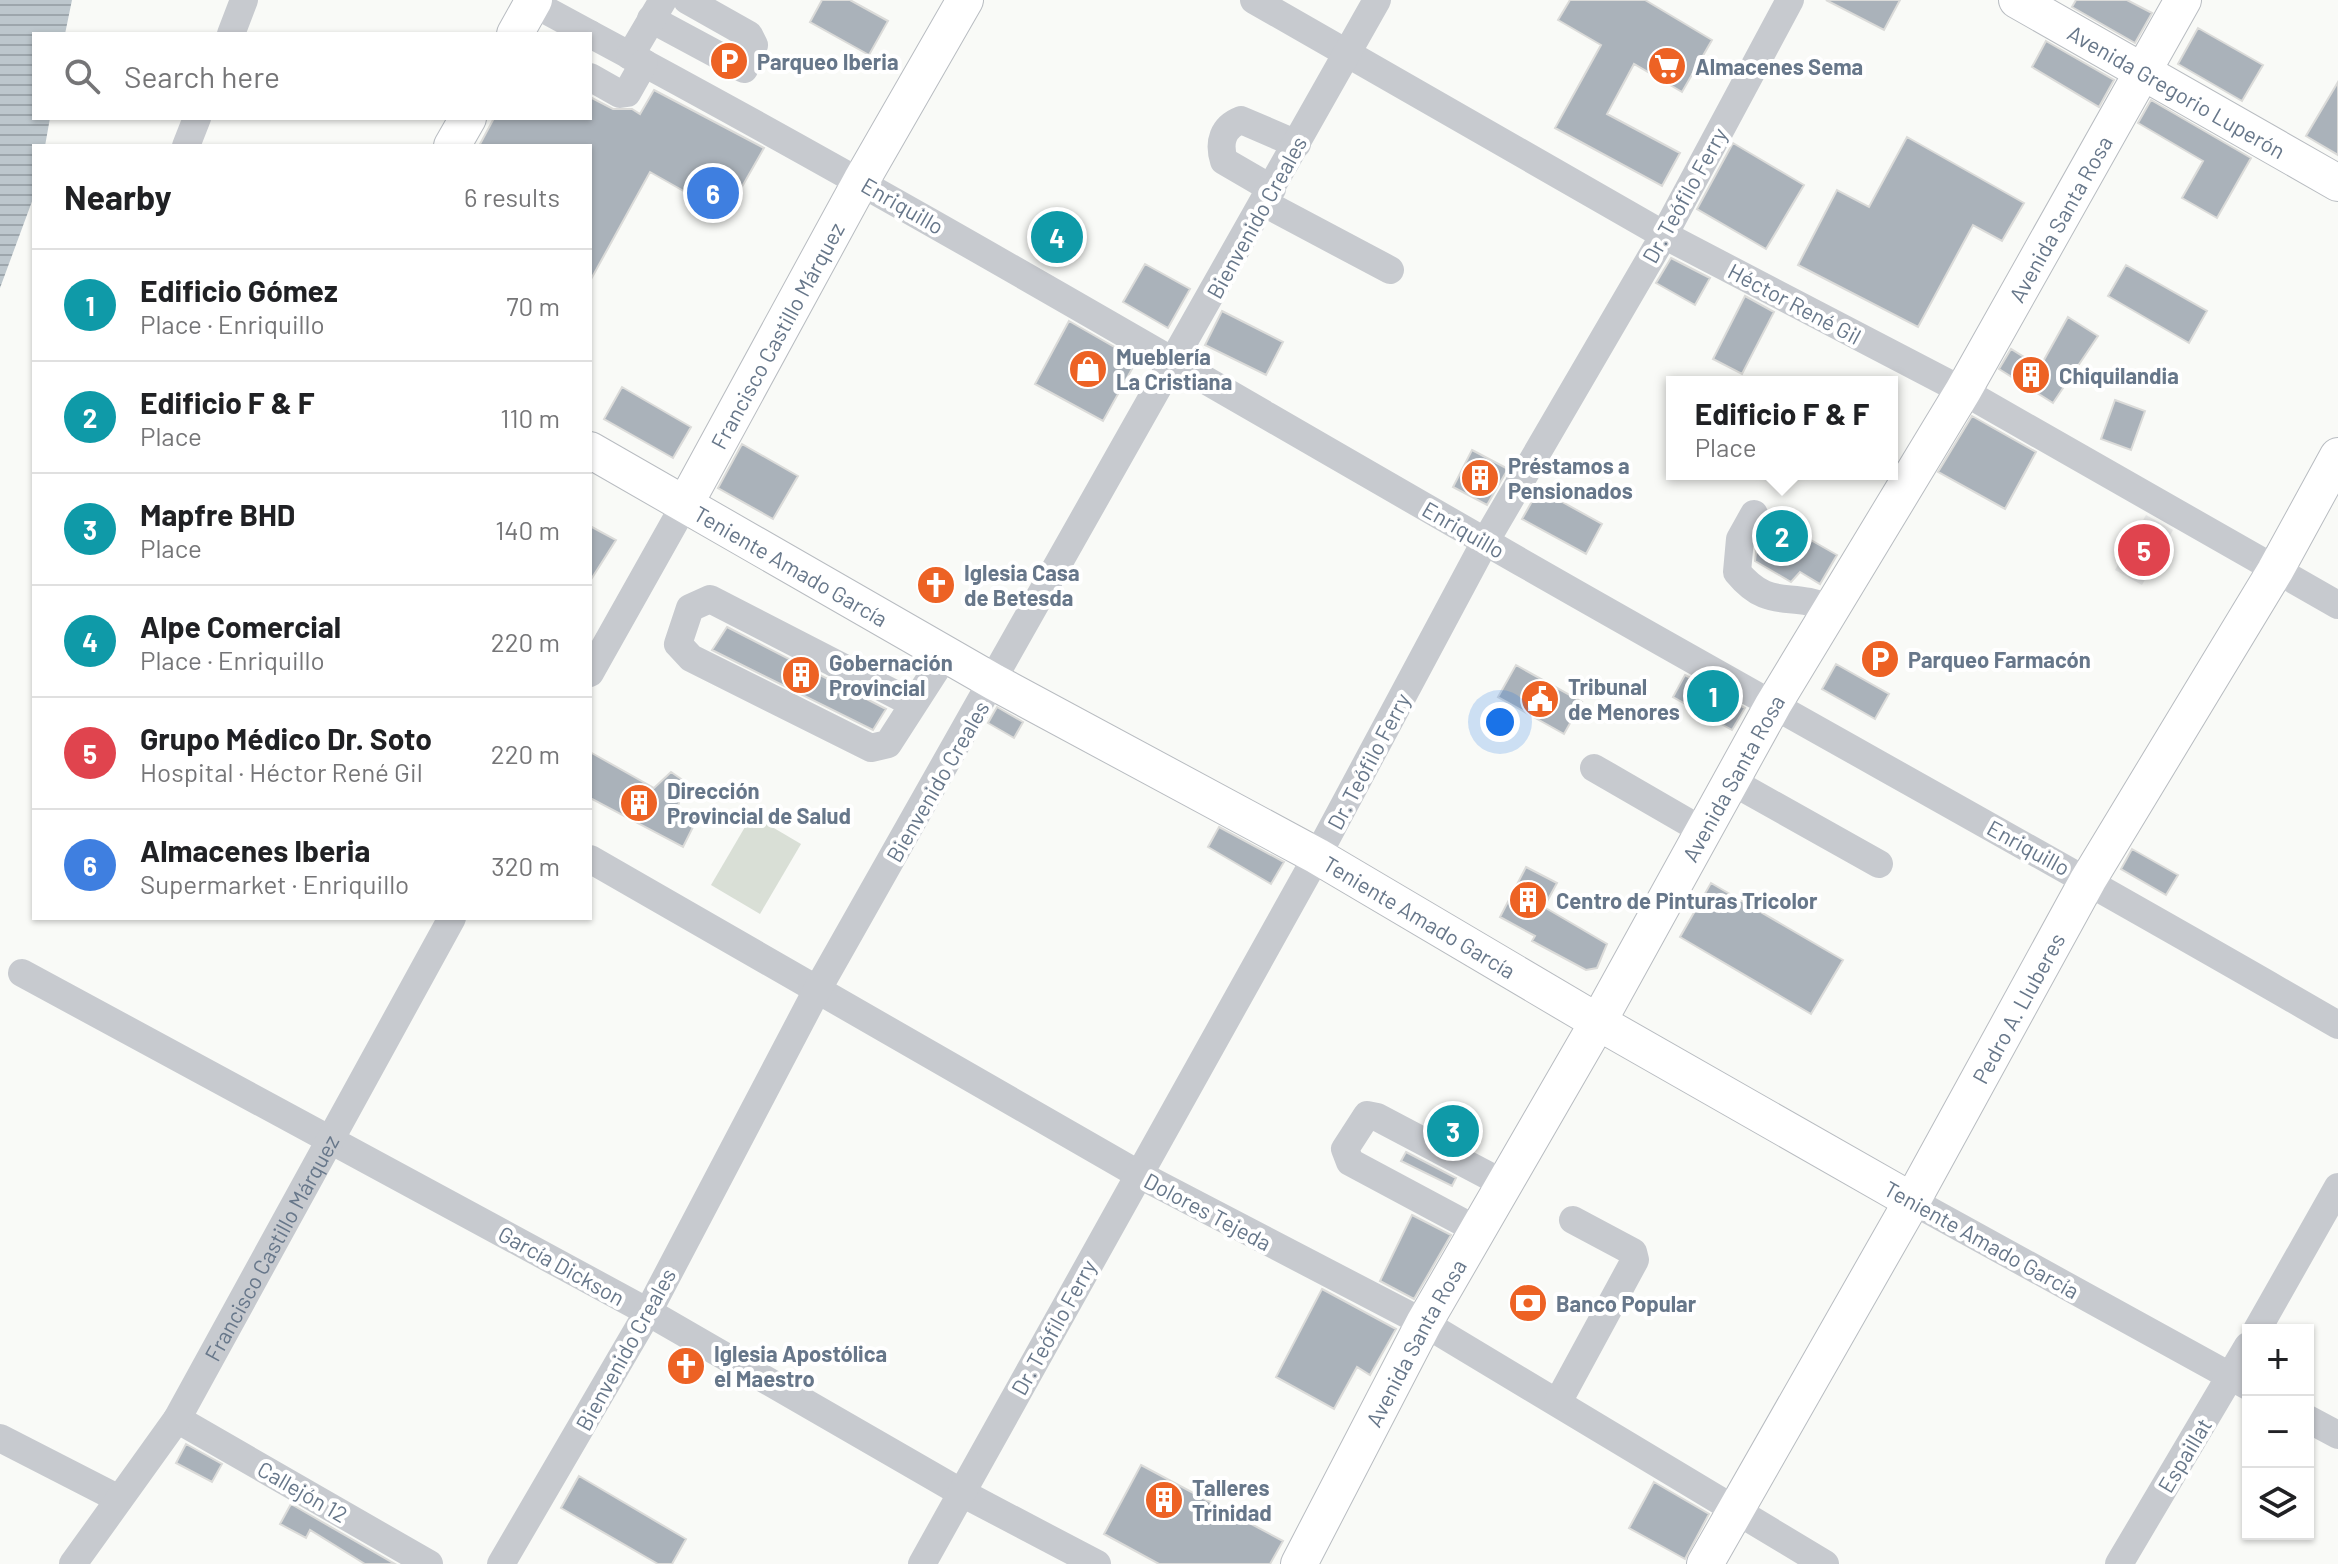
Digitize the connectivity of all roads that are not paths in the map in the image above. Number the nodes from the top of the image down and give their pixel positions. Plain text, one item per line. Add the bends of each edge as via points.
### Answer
1 (244, 0) edge
2 (687, 0) edge
3 (965, 0) edge
4 (1254, 0) edge
5 (1377, 0) edge
6 (1790, 0) edge
7 (2017, 0) edge
8 (2183, 0) edge
9 (527, 9) edge
10 (657, 10) edge
11 (232, 32) edge
12 (585, 32) edge
13 (592, 35) edge
14 (1347, 56) junction
15 (637, 60) junction
16 (744, 69) junction
17 (2143, 71) junction
18 (592, 78) edge
19 (722, 105) junction
20 (196, 120) edge
21 (467, 120) edge
22 (187, 144) edge
23 (453, 144) edge
24 (1297, 144) junction
25 (861, 181) junction
26 (2338, 183) edge
27 (1268, 196) junction
28 (1664, 235) junction
29 (1390, 270) dead end
30 (1175, 361) junction
31 (1963, 391) junction
32 (592, 451) edge
33 (2338, 456) edge
34 (685, 504) junction
35 (1754, 514) dead end
36 (1485, 542) junction
37 (2275, 571) junction
38 (2338, 605) edge
39 (1831, 609) junction
40 (946, 654) junction
41 (592, 669) edge
42 (994, 682) junction
43 (912, 703) junction
44 (1773, 705) junction
45 (1594, 768) dead end
46 (1731, 781) junction
47 (1703, 831) junction
48 (1317, 856) junction
49 (592, 860) edge
50 (1879, 864) dead end
51 (2088, 880) junction
52 (451, 920) edge
53 (22, 973) dead end
54 (816, 992) junction
55 (1598, 1022) junction
56 (2338, 1025) edge
57 (330, 1138) junction
58 (1138, 1174) junction
59 (1504, 1184) junction
60 (2338, 1187) edge
61 (1912, 1201) junction
62 (1573, 1220) dead end
63 (1477, 1230) junction
64 (648, 1312) junction
65 (1424, 1323) junction
66 (2260, 1324) edge
67 (2240, 1381) edge
68 (1558, 1402) junction
69 (177, 1419) junction
70 (2314, 1422) edge
71 (2338, 1435) edge
72 (0, 1438) edge
73 (962, 1493) junction
74 (119, 1499) junction
75 (1734, 1512) junction
76 (73, 1564) edge
77 (429, 1564) edge
78 (501, 1564) edge
79 (922, 1564) edge
80 (1097, 1564) edge
81 (1299, 1564) edge
82 (1705, 1564) edge
83 (1825, 1564) edge
84 (2119, 1564) edge

1 - 11 street
2 - 16 street via 749,35 754,45
3 - 25 main road, Francisco Castillo Márquez
4 - 14 street, Héctor René Gil
5 - 14 street, Bienvenido Creales
6 - 28 street, Dr. Teófilo Ferry
7 - 17 main road, Avenida Gregorio Luperón
8 - 17 main road, Avenida Santa Rosa
9 - 12 street, Enriquillo
10 - 15 street
10 - 16 street
13 - 15 street, Enriquillo
14 - 24 street, Bienvenido Creales
14 - 28 street, Héctor René Gil
15 - 18 street via 627,93
15 - 19 street, Enriquillo
16 - 19 street
17 - 26 main road, Avenida Gregorio Luperón
17 - 31 main road, Avenida Santa Rosa
19 - 25 street, Enriquillo
20 - 22 street
21 - 23 main road
24 - 27 street, Bienvenido Creales
24 - 27 street via 1241,120 1222,136 1224,161
25 - 30 street, Enriquillo
25 - 34 main road, Francisco Castillo Márquez
27 - 29 street
27 - 30 street, Bienvenido Creales
28 - 31 street, Héctor René Gil
28 - 36 street, Dr. Teófilo Ferry
30 - 36 street, Enriquillo
30 - 42 street, Bienvenido Creales
31 - 37 street, Héctor René Gil
31 - 39 main road, Avenida Santa Rosa
32 - 34 main road, Teniente Amado García
33 - 37 main road, Pedro A. Lluberes
34 - 40 main road, Teniente Amado García
34 - 41 street, Francisco Castillo Márquez
35 - 39 street via 1740,539 1737,572 1752,590 1772,600 1800,598
36 - 44 street, Enriquillo
36 - 48 street, Dr. Teófilo Ferry
37 - 38 street, Héctor René Gil
37 - 51 main road, Pedro A. Lluberes
39 - 44 main road, Avenida Santa Rosa
40 - 42 main road, Teniente Amado García
40 - 43 street
42 - 48 main road, Teniente Amado García
42 - 54 street, Bienvenido Creales
43 - 43 street via 710,599 690,608 680,630 678,644 691,658 871,748 888,744
44 - 46 main road, Avenida Santa Rosa
44 - 51 street, Enriquillo
45 - 47 street
46 - 47 main road, Avenida Santa Rosa
46 - 50 street
47 - 55 main road, Avenida Santa Rosa
48 - 55 main road, Teniente Amado García
48 - 58 street, Dr. Teófilo Ferry
49 - 54 street, Dolores Tejeda
51 - 56 street, Enriquillo
51 - 61 main road, Pedro A. Lluberes
52 - 57 street, Francisco Castillo Márquez
53 - 57 street, García Dickson
54 - 58 street, Dolores Tejeda
54 - 64 street, Bienvenido Creales
55 - 59 main road, Avenida Santa Rosa
55 - 61 main road, Teniente Amado García
57 - 64 street, García Dickson
57 - 69 street, Francisco Castillo Márquez
58 - 65 street, Dolores Tejeda
58 - 73 street, Dr. Teófilo Ferry
59 - 63 main road, Avenida Santa Rosa
59 - 63 street via 1377,1117 1361,1119 1345,1149 1350,1162
60 - 66 street
61 - 67 street, Teniente Amado García
61 - 75 main road, Pedro A. Lluberes
62 - 68 street via 1633,1252 1635,1260
63 - 65 main road, Avenida Santa Rosa
64 - 73 street, García Dickson
64 - 78 street, Bienvenido Creales
65 - 68 street, Dolores Tejeda
65 - 81 main road, Avenida Santa Rosa
67 - 84 street, Espaillat
68 - 75 street, Dolores Tejeda
69 - 74 street, Francisco Castillo Márquez
69 - 77 street, Callejón 12
70 - 71 street
72 - 74 street
73 - 79 street, Dr. Teófilo Ferry
73 - 80 street, García Dickson
74 - 76 street, Francisco Castillo Márquez
75 - 82 main road, Pedro A. Lluberes
75 - 83 street, Dolores Tejeda

